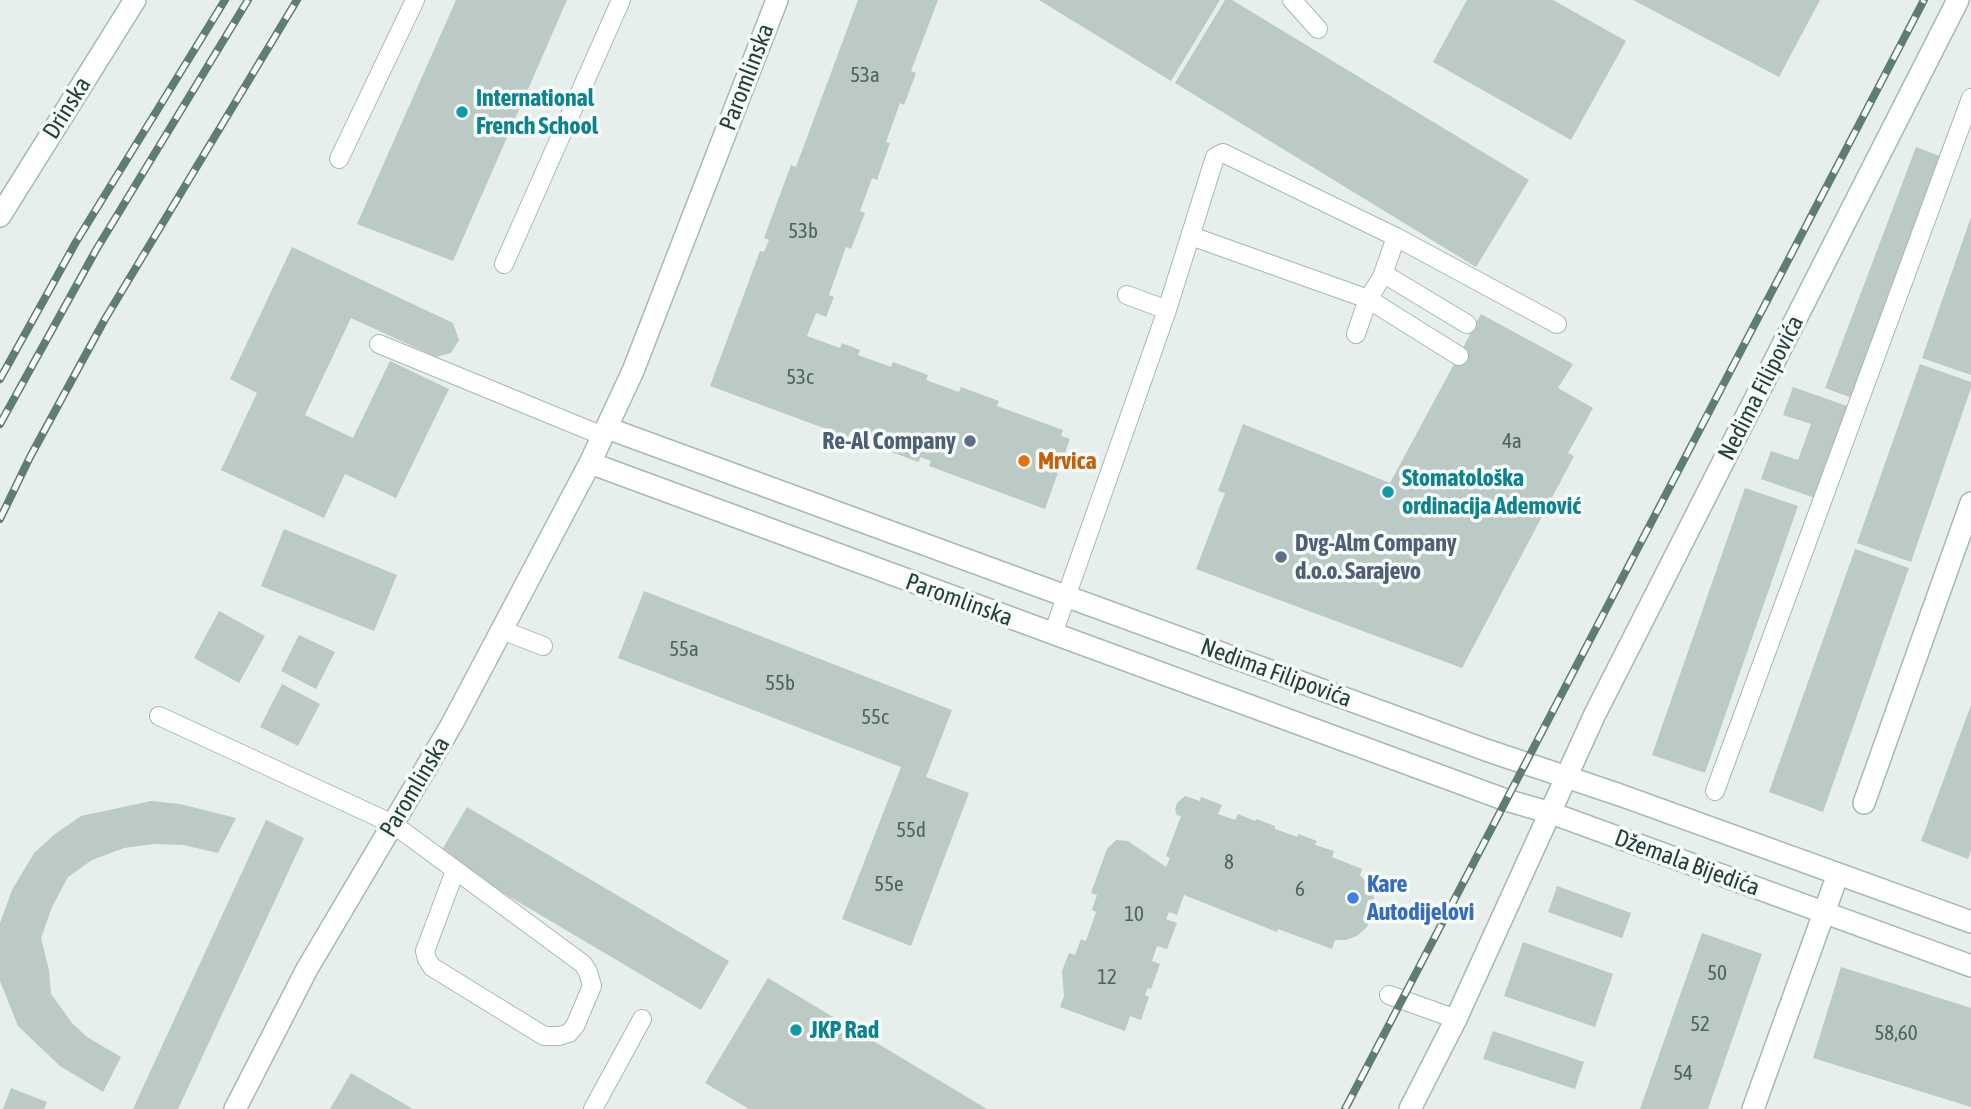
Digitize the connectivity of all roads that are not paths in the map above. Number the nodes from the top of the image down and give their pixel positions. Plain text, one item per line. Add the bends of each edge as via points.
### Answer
1 (135, 0) edge
2 (415, 0) edge
3 (621, 0) edge
4 (777, 0) edge
5 (1292, 0) edge
6 (1958, 0) edge
7 (1318, 30) dead end
8 (1971, 98) edge
9 (339, 159) dead end
10 (0, 216) edge
11 (1191, 236) junction
12 (1396, 237) junction
13 (504, 264) dead end
14 (1382, 277) junction
15 (1127, 295) dead end
16 (1368, 299) junction
17 (1167, 310) junction
18 (1467, 324) dead end
19 (1557, 324) dead end
20 (1356, 334) dead end
21 (379, 344) dead end
22 (1459, 356) dead end
23 (605, 432) junction
24 (590, 463) junction
25 (1971, 503) edge
26 (1066, 596) junction
27 (502, 630) junction
28 (1053, 634) junction
29 (543, 646) dead end
30 (159, 716) dead end
31 (1566, 778) junction
32 (1715, 791) dead end
33 (1864, 803) dead end
34 (1551, 813) junction
35 (393, 824) junction
36 (454, 871) junction
37 (1838, 874) junction
38 (1823, 913) junction
39 (1971, 922) edge
40 (1971, 966) edge
41 (1389, 995) dead end
42 (642, 1019) dead end
43 (1456, 1019) junction
44 (235, 1109) edge
45 (593, 1109) edge
46 (1410, 1109) edge
47 (1753, 1109) edge

1 - 10 street, Drinska
2 - 9 lane
3 - 13 lane
4 - 23 street, Paromlinska
5 - 7 lane
6 - 31 street, Nedima Filipovića
8 - 32 lane
11 - 12 lane via 1215,157 1223,153
11 - 16 lane
11 - 17 lane
12 - 14 lane
12 - 19 lane
14 - 16 lane
14 - 18 lane
15 - 17 lane
16 - 20 lane
16 - 22 lane
17 - 26 lane
21 - 23 lane
23 - 24 street, Paromlinska
23 - 26 street, Paromlinska
24 - 27 street, Paromlinska
24 - 28 street, Paromlinska
25 - 33 street
26 - 28 lane
26 - 31 street, Nedima Filipovića
27 - 29 lane
27 - 35 street, Paromlinska
28 - 34 street, Nedima Filipovića
30 - 35 lane
31 - 34 street, Nedima Filipovića
31 - 37 street, Džemala Bijedića
34 - 38 street, Džemala Bijedića
34 - 43 street, Nedima Filipovića
35 - 36 lane
35 - 44 street, Paromlinska via 307,970
36 - 36 lane via 425,951 432,967 544,1036 569,1033 592,986 583,964
37 - 38 street
37 - 39 street, Džemala Bijedića
38 - 40 street, Džemala Bijedića
38 - 47 street
41 - 43 lane
42 - 45 lane
43 - 46 street, Nedima Filipovića

